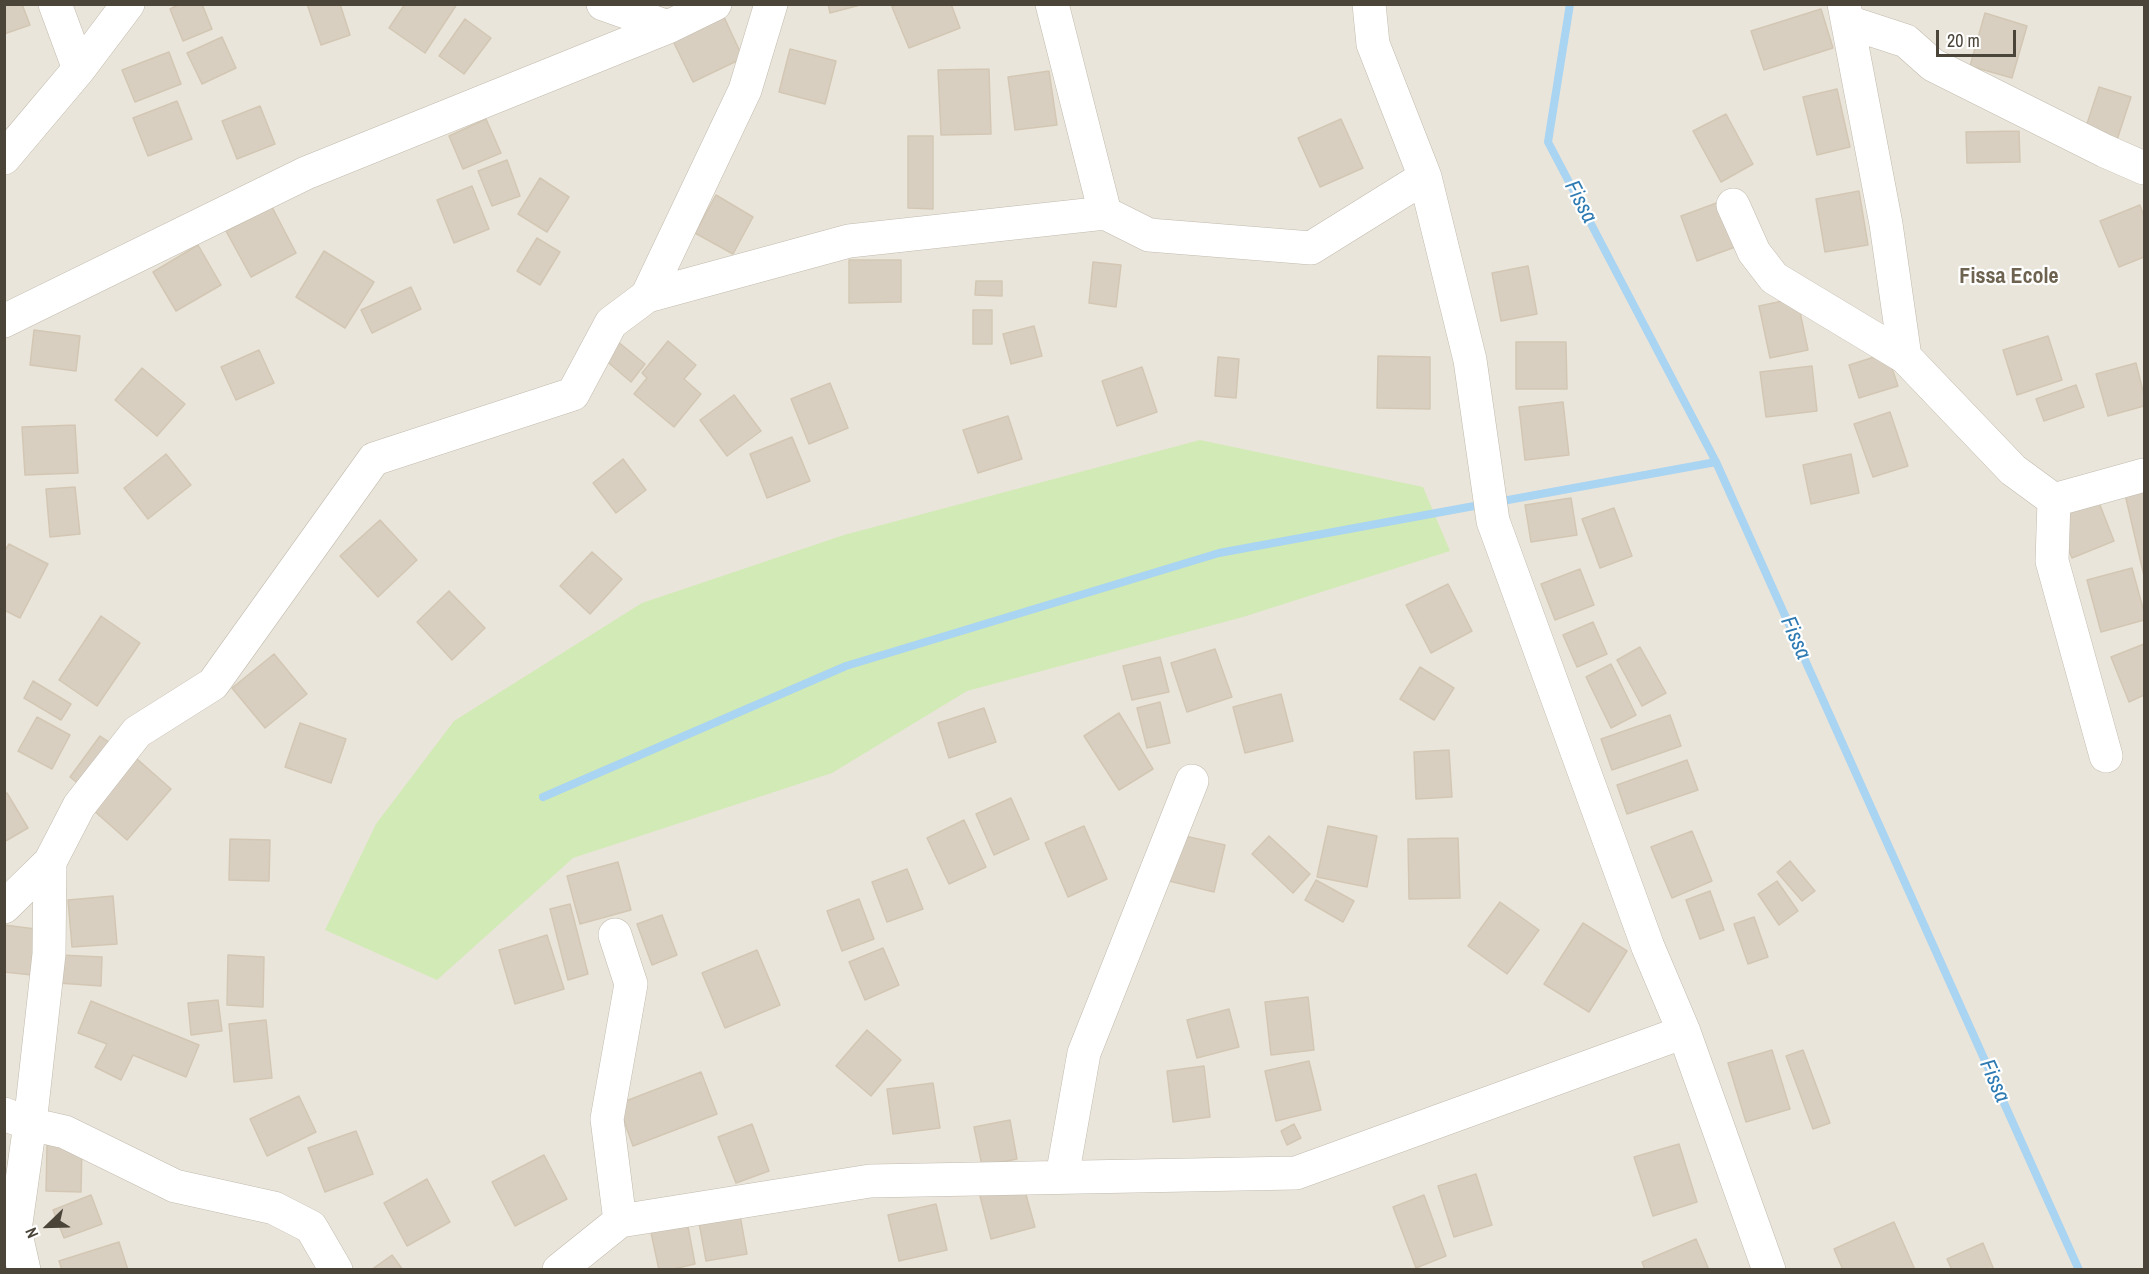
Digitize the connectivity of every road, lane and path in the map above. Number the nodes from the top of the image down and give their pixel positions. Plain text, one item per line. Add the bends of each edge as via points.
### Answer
1 (55, 4) edge
2 (128, 4) edge
3 (603, 4) edge
4 (715, 4) edge
5 (771, 4) edge
6 (1052, 4) edge
7 (1369, 4) edge
8 (1846, 13) edge
9 (668, 27) junction
10 (79, 69) junction
11 (4, 158) edge
12 (2145, 168) edge
13 (1425, 177) junction
14 (1733, 205) dead end
15 (1105, 213) junction
16 (647, 296) junction
17 (4, 321) edge
18 (1905, 357) junction
19 (2145, 475) edge
20 (2054, 500) junction
21 (2106, 756) dead end
22 (1192, 781) dead end
23 (50, 862) junction
24 (4, 907) edge
25 (615, 935) dead end
26 (1684, 1032) junction
27 (17, 1119) edge
28 (1062, 1178) junction
29 (10, 1217) edge
30 (620, 1221) junction
31 (24, 1269) edge
32 (336, 1269) edge
33 (559, 1269) edge
34 (1769, 1269) edge

1 - 10 street
2 - 10 street
3 - 9 street
4 - 9 street
5 - 16 street via 745,90
6 - 15 street
7 - 13 street via 1373,44
8 - 12 street via 1906,42 1933,65
8 - 18 street via 1886,224
9 - 17 street via 306,173
10 - 11 street
13 - 15 street via 1311,248 1149,235
13 - 26 street via 1470,360 1493,521 1648,947
14 - 18 street via 1754,252 1774,278
15 - 16 street via 849,241
16 - 23 street via 611,323 573,394 374,459 213,684 137,732 79,806
18 - 20 street via 2013,470
19 - 20 street
20 - 21 street via 2052,561
22 - 28 street via 1084,1053
23 - 24 street
23 - 27 street via 49,954
25 - 30 street via 631,984 607,1119
26 - 28 street via 1296,1173
26 - 34 street
27 - 29 street
27 - 32 street via 65,1132 175,1186 274,1208 311,1227
28 - 30 street via 870,1181
29 - 31 street
30 - 33 street

